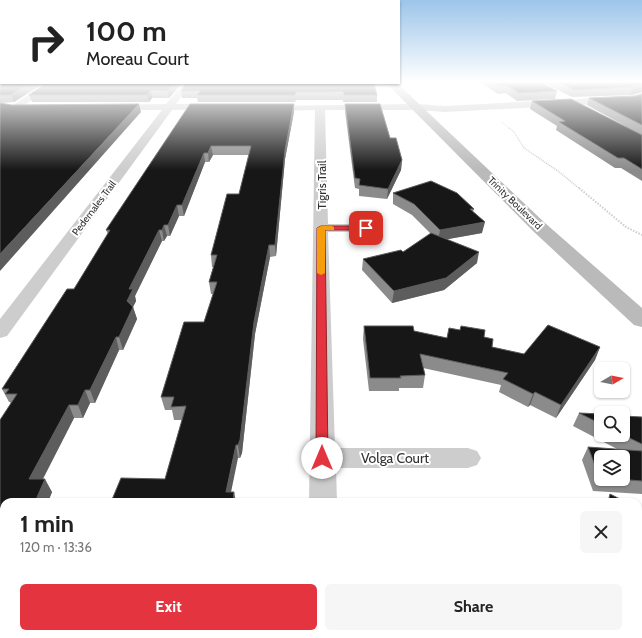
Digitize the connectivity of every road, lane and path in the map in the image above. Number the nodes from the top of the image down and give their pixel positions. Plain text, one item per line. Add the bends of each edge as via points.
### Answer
1 (11, 111) edge
2 (166, 111) edge
3 (320, 111) edge
4 (420, 111) edge
5 (0, 118) edge
6 (497, 119) dead end
7 (321, 228) junction
8 (366, 228) dead end
9 (642, 235) edge
10 (642, 320) edge
11 (0, 332) edge
12 (322, 458) junction
13 (468, 458) dead end
14 (323, 498) edge

1 - 5 street
2 - 11 street, Pedernales Trail
3 - 7 street, Tigris Trail
4 - 10 main road, Trinity Boulevard via 539,227
6 - 9 path via 514,132 524,148 534,156 558,171 626,227
7 - 8 street
7 - 12 street, Tigris Trail
12 - 13 street, Volga Court
12 - 14 street, Tigris Trail

